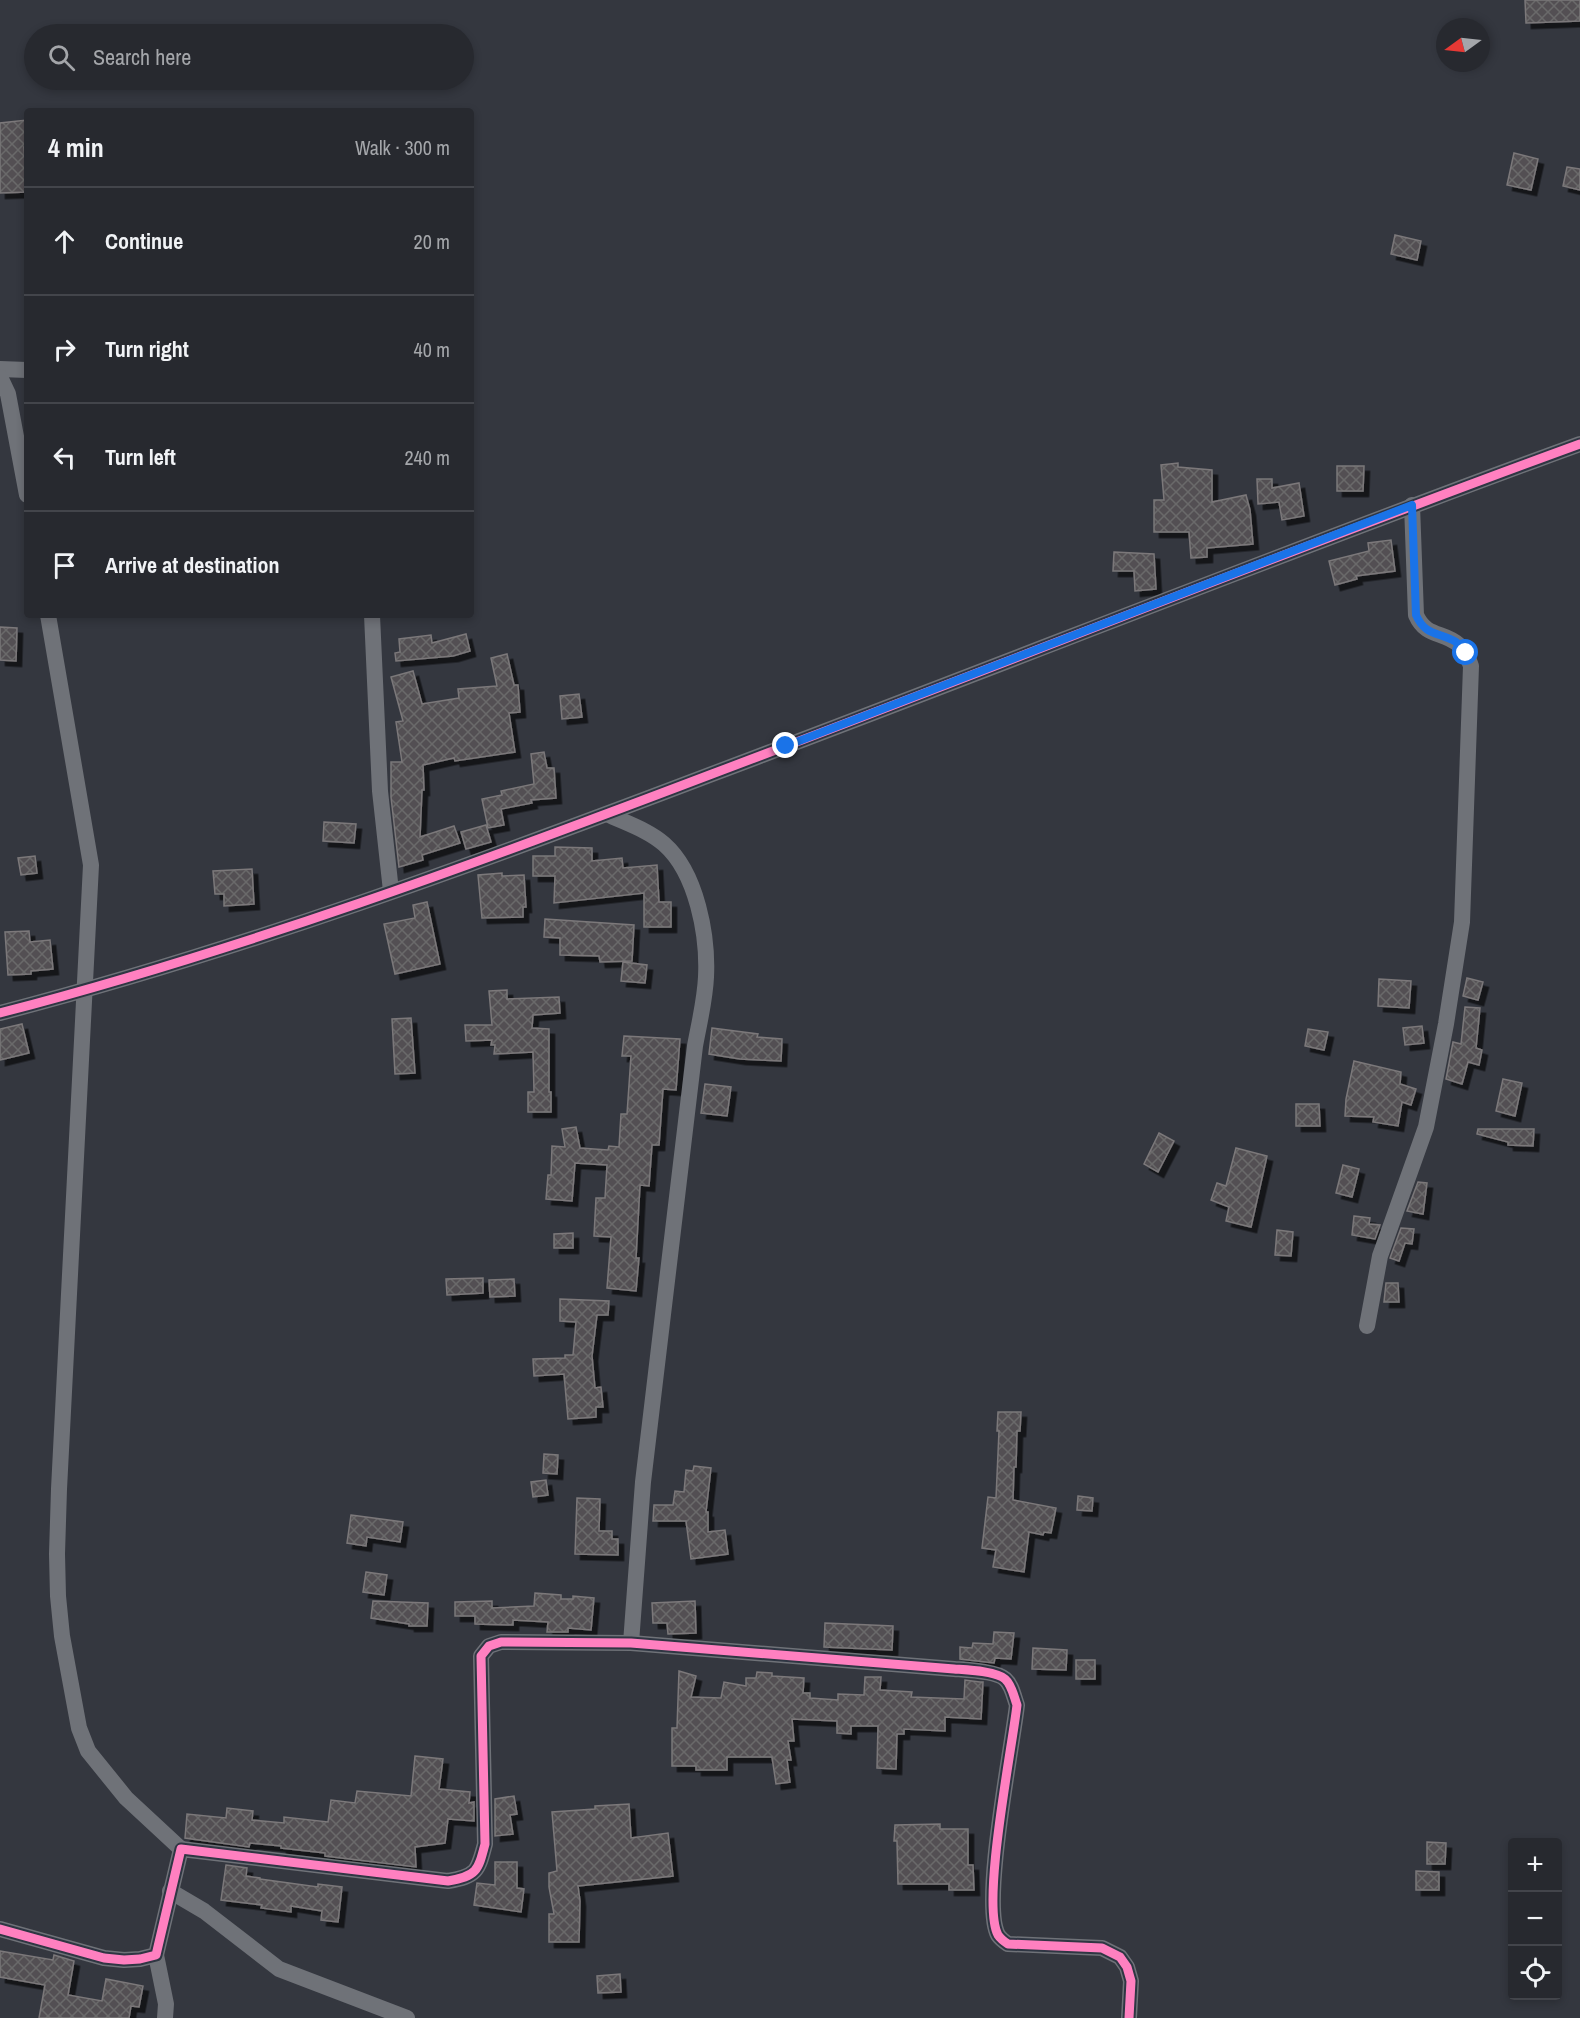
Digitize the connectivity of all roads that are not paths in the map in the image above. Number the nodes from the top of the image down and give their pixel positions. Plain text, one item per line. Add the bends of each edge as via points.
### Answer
1 (0, 369) edge
2 (24, 370) edge
3 (0, 377) edge
4 (1580, 444) edge
5 (24, 478) edge
6 (1412, 505) junction
7 (49, 618) edge
8 (372, 618) edge
9 (607, 814) junction
10 (391, 891) junction
11 (86, 991) junction
12 (0, 1013) edge
13 (1367, 1326) dead end
14 (631, 1643) junction
15 (181, 1849) junction
16 (170, 1891) junction
17 (0, 1929) edge
18 (156, 1955) junction
19 (165, 2018) edge
20 (406, 2018) edge
21 (1129, 2018) edge

1 - 2 street
3 - 5 street via 12,410
4 - 6 street
6 - 9 street
6 - 13 street via 1416,615 1425,629 1458,643 1471,666 1462,922 1426,1127 1380,1256
7 - 11 street via 91,865
8 - 10 street via 380,791
9 - 10 street
9 - 14 street via 665,845 678,861 692,885 697,904 706,977 643,1482
10 - 11 street via 252,940
11 - 12 street
11 - 15 street via 59,1500 57,1554 62,1636 75,1710 88,1751 126,1798
14 - 15 street via 501,1642 489,1646 481,1656 485,1844 473,1874 448,1881
14 - 21 street via 954,1668 1005,1679 1017,1706 997,1847 993,1919 998,1935 1008,1944 1102,1948 1120,1957 1131,1980
15 - 16 street
16 - 18 street
16 - 20 street via 204,1911 279,1969
17 - 18 street via 104,1958 124,1960
18 - 19 street

